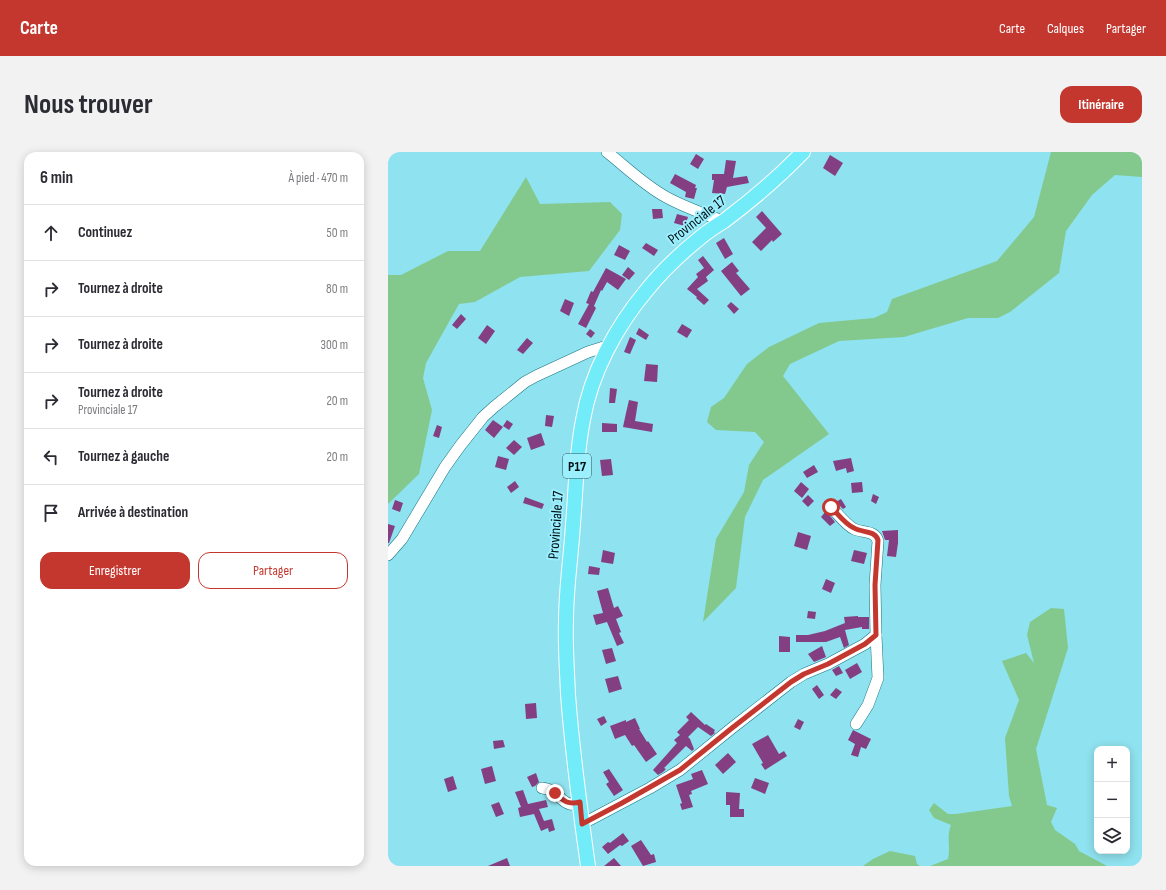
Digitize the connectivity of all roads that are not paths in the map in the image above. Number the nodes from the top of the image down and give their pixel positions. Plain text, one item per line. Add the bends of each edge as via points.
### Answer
1 (607, 152) edge
2 (803, 152) edge
3 (723, 221) junction
4 (610, 345) junction
5 (831, 507) dead end
6 (388, 555) edge
7 (876, 635) junction
8 (856, 724) dead end
9 (542, 788) dead end
10 (580, 802) junction
11 (582, 824) junction
12 (588, 866) edge

1 - 3 street via 666,198
2 - 3 main road, Provinciale 17 / P17 via 761,191
3 - 4 main road, Provinciale 17 / P17 via 683,252 646,290
4 - 6 street via 588,352 536,376 494,407 460,446 402,539
4 - 10 main road, Provinciale 17 / P17 via 592,386 583,418 576,471 567,588 566,655
5 - 7 street via 854,529 872,533 878,540 875,585
7 - 8 street via 878,678 868,705
7 - 11 street via 865,644 791,682 680,770
9 - 10 street via 549,788 571,804
10 - 11 main road, Provinciale 17 / P17
11 - 12 main road, Provinciale 17 / P17

